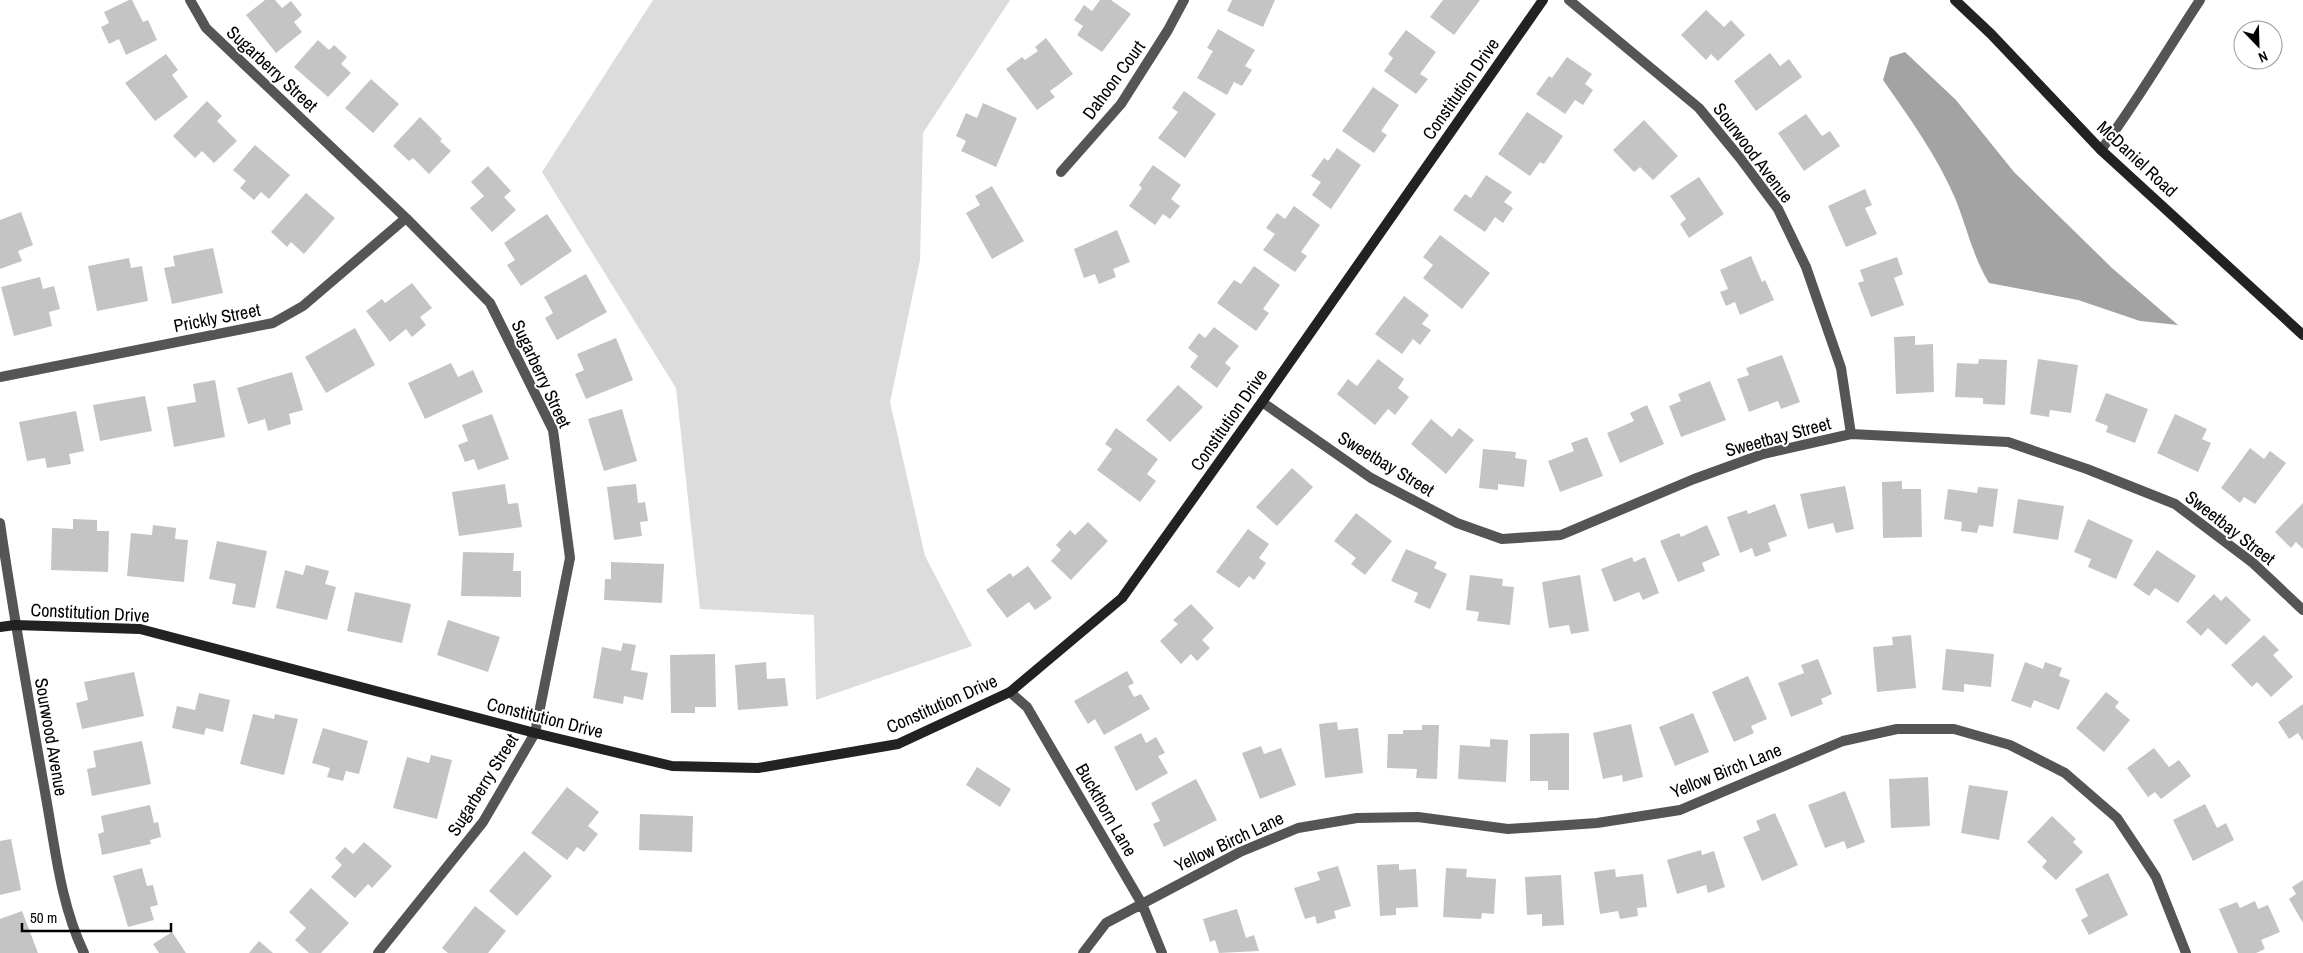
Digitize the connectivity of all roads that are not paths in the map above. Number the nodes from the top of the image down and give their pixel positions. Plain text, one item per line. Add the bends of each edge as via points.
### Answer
1 (190, 0) edge
2 (1184, 0) edge
3 (1543, 0) edge
4 (1569, 0) edge
5 (1955, 0) edge
6 (2200, 0) edge
7 (2100, 150) junction
8 (1061, 172) dead end
9 (406, 218) junction
10 (2303, 335) edge
11 (0, 377) edge
12 (1262, 402) junction
13 (1851, 434) junction
14 (0, 523) edge
15 (2303, 610) edge
16 (15, 625) junction
17 (0, 627) edge
18 (1010, 692) junction
19 (534, 733) junction
20 (1142, 904) junction
21 (84, 953) edge
22 (378, 953) edge
23 (1084, 953) edge
24 (1162, 953) edge
25 (2186, 953) edge

1 - 9 street, Sugarberry Street via 206,28
2 - 8 street, Dahoon Court via 1120,104
3 - 12 street, Constitution Drive
4 - 13 street, Sourwood Avenue via 1699,108 1778,209 1806,267 1841,368
5 - 7 street, McDaniel Road
6 - 7 street via 2128,114
7 - 10 street, McDaniel Road
9 - 11 street, Prickly Street via 303,306 272,323
9 - 19 street, Sugarberry Street via 490,303 553,430 570,558
12 - 13 street, Sweetbay Street via 1372,478 1457,523 1502,539 1561,535 1762,454
12 - 18 street, Constitution Drive via 1122,598
13 - 15 street, Sweetbay Street via 2008,442 2087,469 2175,504 2253,563
14 - 16 street, Sourwood Avenue
16 - 17 street, Constitution Drive
16 - 19 street, Constitution Drive via 140,628
16 - 21 street, Sourwood Avenue via 62,886 74,931
18 - 19 street, Constitution Drive via 898,744 758,768 672,766
18 - 20 street, Buckthorn Lane via 1027,707
19 - 22 street, Sugarberry Street via 483,822
20 - 23 street, Yellow Birch Lane via 1106,923
20 - 24 street, Buckthorn Lane
20 - 25 street, Yellow Birch Lane via 1240,852 1298,828 1357,818 1418,817 1508,829 1596,823 1680,810 1843,741 1897,729 1954,729 2010,745 2066,773 2117,818 2156,877

